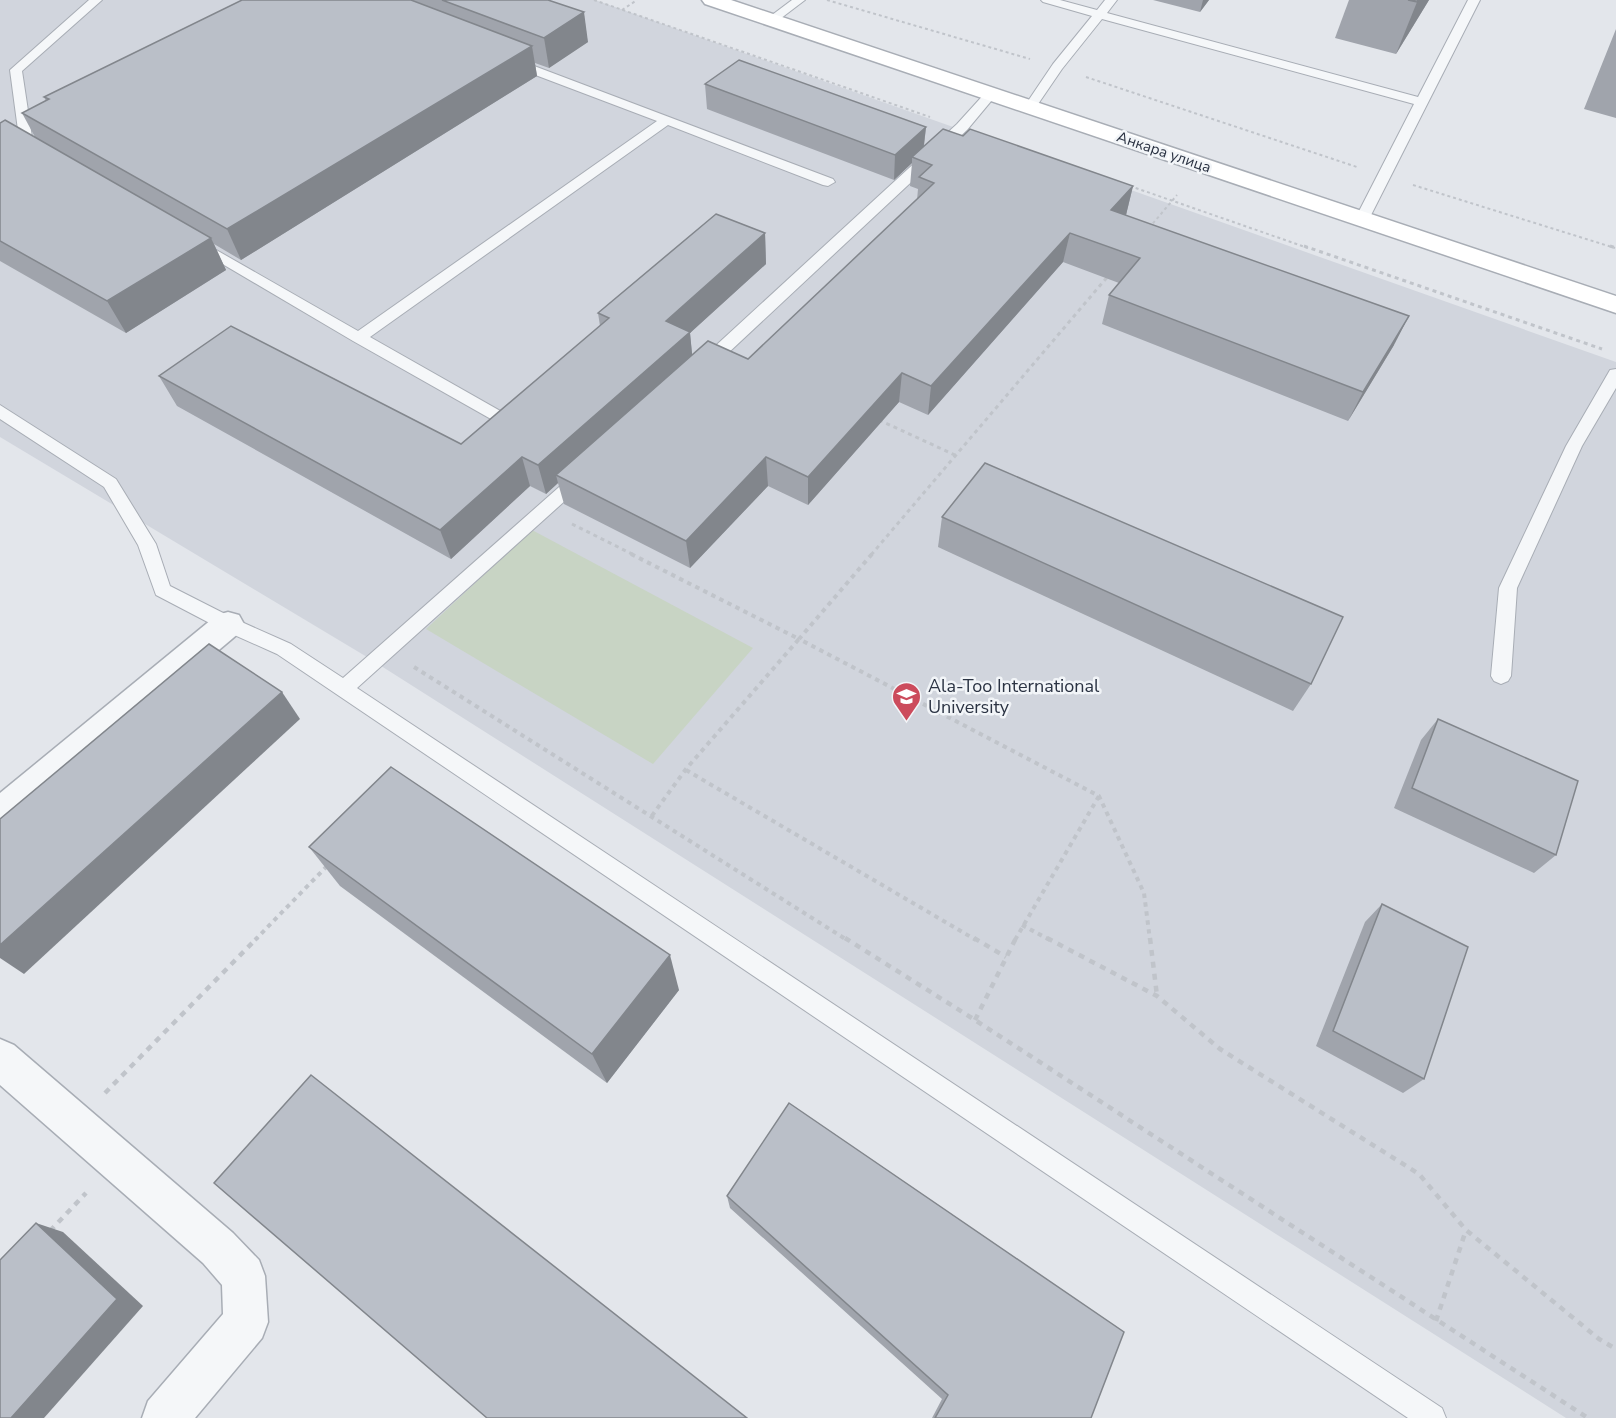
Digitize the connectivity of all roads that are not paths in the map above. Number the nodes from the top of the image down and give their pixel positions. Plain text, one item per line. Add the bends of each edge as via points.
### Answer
1 (96, 0) edge
2 (712, 0) edge
3 (799, 0) edge
4 (1047, 0) edge
5 (1111, 0) edge
6 (1474, 0) edge
7 (1100, 14) junction
8 (772, 20) junction
9 (499, 56) edge
10 (991, 94) junction
11 (1421, 102) junction
12 (1030, 107) junction
13 (666, 121) junction
14 (53, 162) edge
15 (828, 182) dead end
16 (1362, 219) junction
17 (185, 238) edge
18 (1616, 305) edge
19 (358, 338) junction
20 (1616, 374) edge
21 (689, 379) edge
22 (0, 411) edge
23 (512, 425) edge
24 (596, 464) edge
25 (228, 624) junction
26 (1501, 676) dead end
27 (343, 689) junction
28 (0, 814) edge
29 (0, 1059) edge
30 (165, 1418) edge
31 (1432, 1418) edge

1 - 14 lane via 12,68 27,145
2 - 8 main road, Анкара улица
3 - 8 lane
4 - 7 lane
5 - 7 lane
6 - 11 lane
7 - 11 lane
7 - 12 lane
8 - 10 main road, Анкара улица
9 - 13 lane
10 - 12 main road, Анкара улица
10 - 21 lane via 962,128
11 - 16 lane
12 - 16 main road, Анкара улица
13 - 15 lane
13 - 19 lane
16 - 18 main road, Анкара улица
17 - 19 lane
19 - 23 lane
20 - 26 lane via 1574,446 1508,588
22 - 25 lane via 110,483 147,544 162,590
24 - 27 lane
25 - 27 lane via 284,649
25 - 28 street
27 - 31 lane
29 - 30 street via 218,1248 243,1276 246,1322

